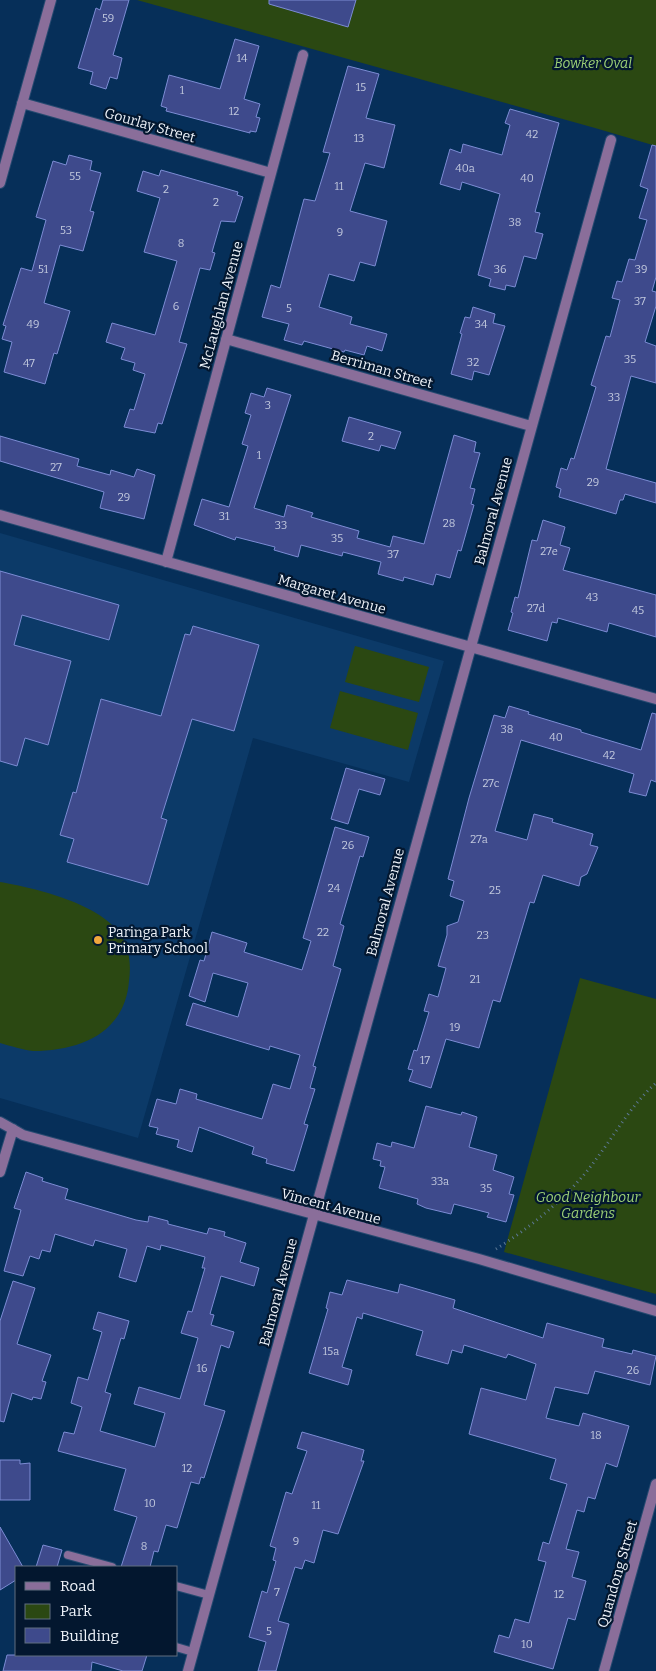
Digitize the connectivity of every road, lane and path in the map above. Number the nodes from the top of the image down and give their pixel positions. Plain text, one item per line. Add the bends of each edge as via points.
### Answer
1 (51, 0) edge
2 (302, 56) dead end
3 (22, 103) junction
4 (611, 140) dead end
5 (271, 173) junction
6 (0, 183) edge
7 (226, 339) junction
8 (531, 426) junction
9 (0, 515) edge
10 (166, 562) junction
11 (470, 648) junction
12 (656, 699) edge
13 (656, 1083) edge
14 (0, 1122) edge
15 (13, 1129) junction
16 (0, 1172) edge
17 (313, 1216) junction
18 (479, 1259) junction
19 (656, 1311) edge
20 (656, 1486) edge
21 (68, 1555) dead end
22 (108, 1566) edge
23 (178, 1587) edge
24 (209, 1595) junction
25 (178, 1648) edge
26 (193, 1652) junction
27 (188, 1671) edge
28 (604, 1671) edge

1 - 3 street
2 - 5 street, McLaughlan Avenue
3 - 5 street, Gourlay Street
3 - 6 street
4 - 8 street, Balmoral Avenue
5 - 7 street, McLaughlan Avenue
7 - 8 street, Berriman Street
7 - 10 street, McLaughlan Avenue
8 - 11 street, Balmoral Avenue
9 - 10 street, Margaret Avenue
10 - 11 street, Margaret Avenue
11 - 12 street, Margaret Avenue
11 - 17 street, Balmoral Avenue
13 - 18 path via 571,1189 507,1242
14 - 15 street, Vincent Avenue
15 - 16 street
15 - 17 street, Vincent Avenue via 23,1135
17 - 18 street, Vincent Avenue
17 - 24 street, Balmoral Avenue
18 - 19 street, Vincent Avenue
20 - 28 street, Quandong Street
21 - 22 lane
23 - 24 lane
24 - 26 street, Balmoral Avenue
25 - 26 lane
26 - 27 street, Balmoral Avenue

